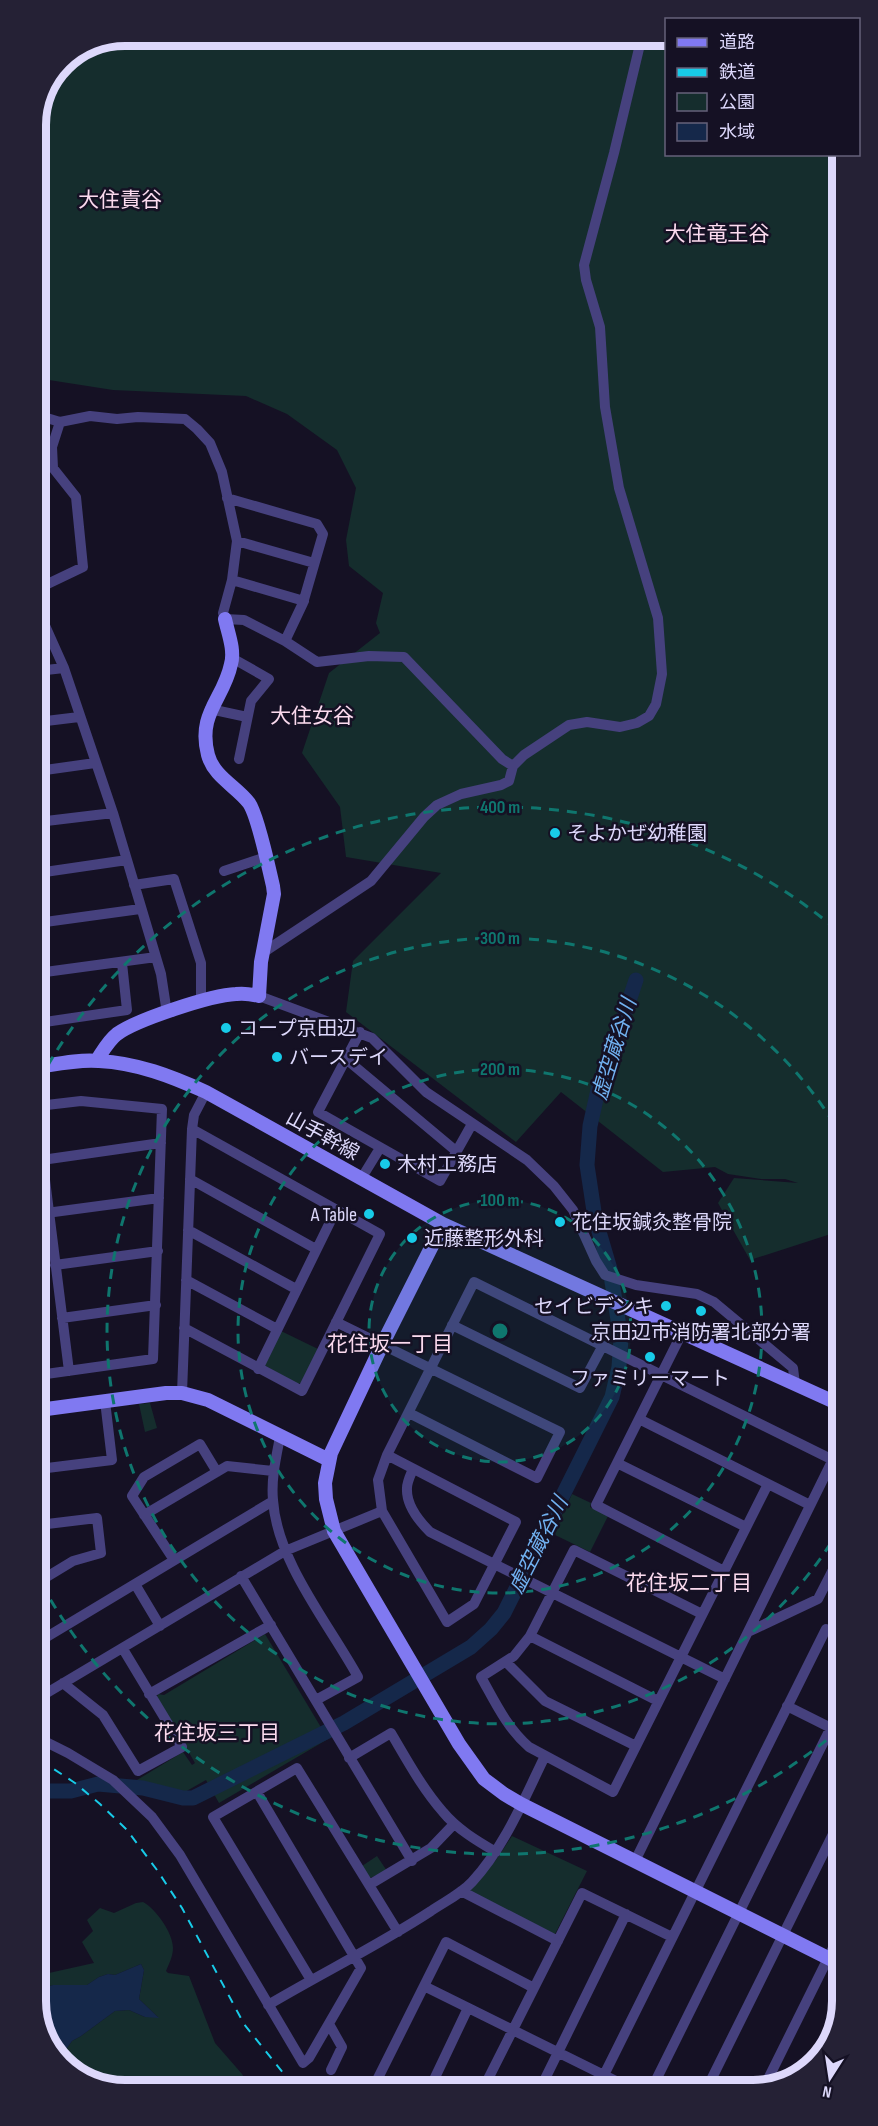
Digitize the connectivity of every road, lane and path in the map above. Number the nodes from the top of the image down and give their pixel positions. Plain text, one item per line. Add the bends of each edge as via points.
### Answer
1 (639, 47) edge
2 (47, 418) edge
3 (60, 422) junction
4 (227, 498) junction
5 (237, 541) junction
6 (314, 563) junction
7 (232, 580) junction
8 (47, 584) edge
9 (304, 601) junction
10 (225, 619) junction
11 (47, 629) edge
12 (285, 641) junction
13 (232, 658) junction
14 (64, 668) junction
15 (47, 670) edge
16 (210, 709) junction
17 (80, 717) junction
18 (247, 717) junction
19 (47, 721) edge
20 (239, 759) dead end
21 (95, 763) junction
22 (513, 766) junction
23 (47, 770) edge
24 (113, 813) junction
25 (47, 821) edge
26 (266, 857) junction
27 (127, 861) junction
28 (224, 871) dead end
29 (47, 872) edge
30 (134, 885) junction
31 (141, 909) junction
32 (47, 922) edge
33 (264, 952) junction
34 (156, 957) junction
35 (122, 963) junction
36 (47, 972) edge
37 (259, 996) junction
38 (201, 1002) junction
39 (167, 1013) junction
40 (47, 1022) edge
41 (360, 1032) junction
42 (346, 1059) junction
43 (97, 1060) junction
44 (46, 1066) edge
45 (206, 1092) junction
46 (46, 1105) edge
47 (472, 1124) junction
48 (192, 1129) junction
49 (161, 1143) junction
50 (381, 1148) junction
51 (456, 1151) junction
52 (46, 1159) edge
53 (190, 1179) junction
54 (361, 1179) junction
55 (159, 1198) junction
56 (336, 1210) junction
57 (46, 1213) edge
58 (46, 1224) edge
59 (442, 1224) junction
60 (188, 1230) junction
61 (316, 1249) junction
62 (158, 1251) junction
63 (55, 1265) junction
64 (186, 1280) junction
65 (296, 1289) junction
66 (156, 1305) junction
67 (62, 1318) junction
68 (336, 1322) junction
69 (452, 1325) junction
70 (184, 1328) junction
71 (277, 1329) junction
72 (682, 1333) junction
73 (382, 1344) junction
74 (602, 1347) junction
75 (431, 1368) junction
76 (258, 1369) junction
77 (69, 1371) junction
78 (46, 1374) edge
79 (660, 1376) junction
80 (795, 1384) junction
81 (182, 1393) junction
82 (105, 1401) junction
83 (832, 1401) edge
84 (46, 1409) edge
85 (409, 1413) junction
86 (639, 1419) junction
87 (280, 1437) junction
88 (387, 1455) junction
89 (329, 1460) junction
90 (832, 1460) edge
91 (617, 1462) junction
92 (46, 1468) edge
93 (413, 1468) junction
94 (832, 1470) edge
95 (273, 1471) junction
96 (217, 1472) junction
97 (768, 1484) junction
98 (273, 1501) junction
99 (810, 1505) junction
100 (382, 1510) junction
101 (144, 1515) junction
102 (46, 1524) edge
103 (746, 1527) junction
104 (334, 1531) junction
105 (285, 1551) junction
106 (174, 1560) junction
107 (497, 1566) junction
108 (724, 1571) junction
109 (832, 1572) edge
110 (242, 1576) junction
111 (46, 1577) edge
112 (135, 1584) junction
113 (548, 1590) junction
114 (702, 1614) junction
115 (271, 1624) junction
116 (160, 1626) junction
117 (748, 1632) junction
118 (832, 1632) edge
119 (530, 1636) junction
120 (46, 1637) edge
121 (123, 1649) junction
122 (681, 1657) junction
123 (506, 1662) junction
124 (725, 1679) junction
125 (63, 1683) junction
126 (46, 1694) edge
127 (149, 1694) junction
128 (316, 1700) junction
129 (658, 1701) junction
130 (787, 1706) junction
131 (832, 1729) edge
132 (832, 1739) edge
133 (46, 1742) edge
134 (636, 1746) junction
135 (545, 1756) junction
136 (350, 1758) junction
137 (256, 1792) junction
138 (521, 1804) junction
139 (454, 1824) junction
140 (832, 1836) edge
141 (495, 1851) junction
142 (412, 1861) junction
143 (635, 1861) junction
144 (369, 1885) junction
145 (461, 1891) junction
146 (695, 1891) junction
147 (739, 1913) junction
148 (626, 1914) junction
149 (398, 1932) junction
150 (783, 1935) junction
151 (672, 1937) junction
152 (558, 1941) junction
153 (832, 1950) edge
154 (355, 1955) junction
155 (828, 1958) junction
156 (832, 1960) edge
157 (311, 1980) junction
158 (424, 1986) junction
159 (534, 1988) junction
160 (268, 2005) junction
161 (468, 2008) junction
162 (329, 2024) junction
163 (513, 2030) junction
164 (558, 2053) junction
165 (331, 2070) dead end
166 (603, 2076) junction
167 (769, 2078) edge
168 (377, 2079) edge
169 (434, 2079) edge
170 (488, 2080) edge
171 (545, 2080) edge
172 (601, 2080) edge
173 (612, 2080) edge
174 (656, 2080) edge
175 (711, 2080) edge

1 - 22 street via 584,266 600,327 605,408 619,489 658,618 662,674 656,704 649,716 620,727 587,722 569,725 531,748
2 - 3 street
3 - 4 street via 90,416 184,419 210,443
3 - 8 street via 52,447 53,468 76,497 83,567
4 - 5 street
4 - 6 street via 317,524 323,534
5 - 6 street
5 - 7 street
6 - 9 street
7 - 9 street
7 - 10 street
9 - 12 street
10 - 12 street via 244,620
10 - 13 street
11 - 14 street
12 - 22 street via 317,662 369,656 404,657
13 - 16 street
13 - 18 street via 269,679 251,701
14 - 15 street
14 - 17 street
16 - 18 street
16 - 26 street via 205,732 208,755 224,780 250,805
17 - 19 street
17 - 21 street
18 - 20 street
21 - 23 street
21 - 24 street
22 - 33 street via 509,781 460,794 437,805 371,881
24 - 25 street
24 - 27 street
26 - 28 street
26 - 33 street via 274,894
27 - 29 street
27 - 30 street
30 - 31 street
30 - 38 street via 174,879 201,963
31 - 32 street
31 - 34 street
33 - 37 street
34 - 35 street
34 - 39 street
35 - 36 street
35 - 40 street via 127,1010
37 - 38 street via 235,994
37 - 41 street
38 - 39 street
39 - 43 street via 116,1035
41 - 42 street
41 - 47 street via 387,1051 426,1092
42 - 50 street via 318,1112
42 - 51 street
43 - 44 street, 山手幹線
43 - 45 street, 山手幹線 via 145,1068
45 - 48 street via 194,1115
45 - 54 street, 山手幹線
46 - 49 street via 81,1101 162,1109
47 - 51 street
47 - 80 street via 527,1160 554,1186 573,1210 605,1275 697,1294 714,1302 793,1368
48 - 53 street
48 - 56 street
49 - 52 street
49 - 55 street
50 - 51 street via 440,1181
50 - 54 street
53 - 60 street
53 - 61 street
54 - 59 street, 山手幹線
55 - 57 street
55 - 62 street
56 - 61 street
56 - 68 street via 380,1234
58 - 63 street
59 - 72 street, 山手幹線
59 - 73 street
60 - 64 street
60 - 65 street
61 - 65 street
62 - 63 street
62 - 66 street
63 - 67 street
64 - 70 street
64 - 71 street
65 - 71 street
66 - 67 street
66 - 77 street via 153,1359
67 - 77 street
68 - 73 street
68 - 76 street via 302,1391
69 - 74 street via 580,1388
69 - 74 street via 474,1282
69 - 75 street
70 - 76 street
70 - 81 street
71 - 76 street
72 - 79 street
72 - 80 street, 山手幹線
73 - 75 street
73 - 89 street
74 - 79 street
75 - 85 street
75 - 85 street via 560,1432 537,1478
77 - 78 street
79 - 86 street
79 - 90 street
80 - 83 street, 山手幹線
81 - 82 street
81 - 87 street via 208,1401
82 - 84 street
82 - 92 street via 112,1460
85 - 88 street
86 - 91 street
86 - 97 street
87 - 89 street
87 - 95 street
88 - 93 street
88 - 100 street via 378,1480
89 - 104 street via 326,1499
91 - 103 street
91 - 108 street via 596,1505
93 - 107 street via 407,1488 420,1522 430,1532
93 - 107 street via 516,1522
94 - 99 street
95 - 96 street via 227,1466
95 - 98 street
96 - 101 street
96 - 101 street via 200,1444 144,1477 132,1496
97 - 99 street
97 - 103 street
98 - 105 street
98 - 106 street
99 - 117 street
100 - 104 street
100 - 107 street via 447,1622 474,1604
101 - 106 street
102 - 111 street via 97,1518 101,1553 73,1561
103 - 108 street
104 - 105 street
104 - 138 street via 459,1744 484,1779
105 - 110 street
105 - 128 street via 358,1677
106 - 112 street
107 - 113 street
108 - 114 street
109 - 117 street via 818,1599
110 - 115 street
110 - 116 street
112 - 116 street
112 - 120 street
113 - 114 street via 574,1550
113 - 119 street
113 - 122 street
114 - 122 street
115 - 127 street
115 - 128 street
116 - 121 street
117 - 124 street
118 - 130 street via 826,1629
119 - 123 street
119 - 129 street
121 - 125 street
121 - 127 street
122 - 124 street
122 - 129 street
123 - 134 street via 545,1701
123 - 135 street via 480,1677 519,1738
124 - 143 street
125 - 126 street
125 - 127 street via 103,1715 138,1771 182,1747
128 - 136 street
129 - 134 street
130 - 131 street
130 - 146 street
132 - 147 street
133 - 160 street via 113,1780 152,1817 180,1855
134 - 135 street via 613,1792
135 - 138 street
136 - 139 street via 391,1733 416,1776
136 - 142 street
137 - 144 street via 297,1768
137 - 154 street
137 - 157 street via 213,1817
138 - 141 street
138 - 143 street
139 - 141 street
139 - 142 street
140 - 150 street
141 - 145 street
142 - 144 street
143 - 146 street
144 - 149 street
145 - 149 street
145 - 152 street
146 - 147 street
146 - 151 street
147 - 150 street
147 - 174 street
148 - 151 street
148 - 152 street via 582,1893
148 - 164 street
149 - 154 street
150 - 155 street
150 - 175 street
151 - 166 street
152 - 159 street
153 - 155 street
154 - 157 street
154 - 162 street via 361,1968
155 - 156 street
155 - 167 street
157 - 160 street
158 - 159 street via 446,1942
158 - 161 street
158 - 168 street
159 - 163 street
160 - 162 street via 303,2063
161 - 163 street
161 - 169 street
162 - 165 street via 342,2048
163 - 164 street
163 - 170 street
164 - 166 street
164 - 171 street
166 - 172 street
166 - 173 street

